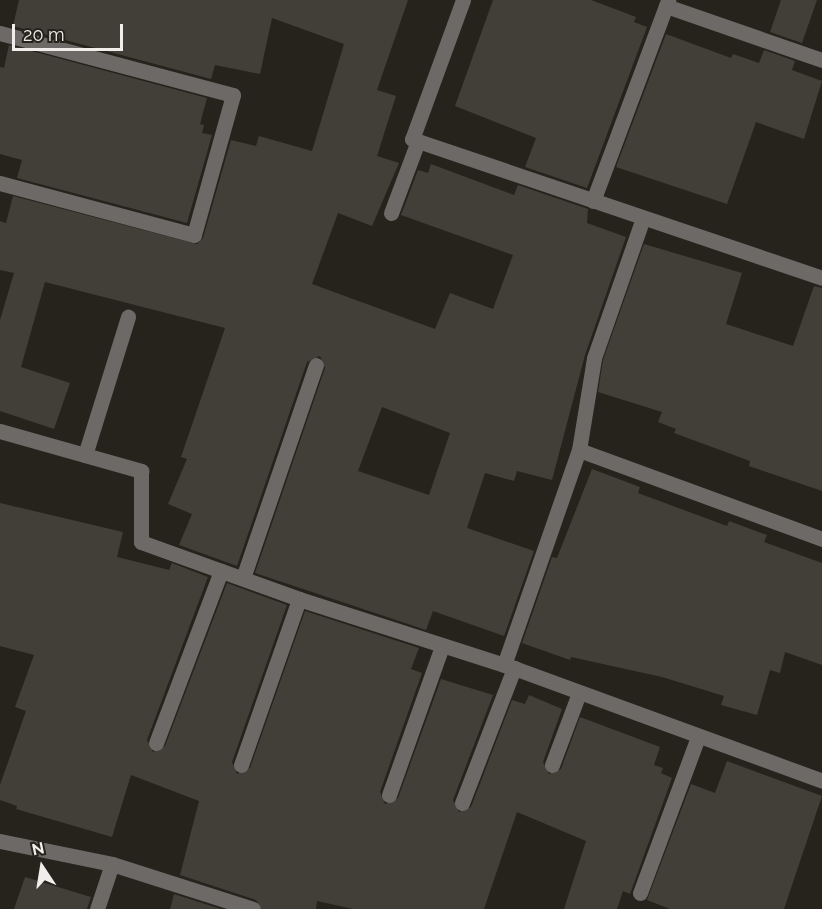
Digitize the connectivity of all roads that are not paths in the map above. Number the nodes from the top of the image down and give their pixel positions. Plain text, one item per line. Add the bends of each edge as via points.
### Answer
1 (463, 0) edge
2 (667, 3) edge
3 (0, 33) edge
4 (822, 60) edge
5 (418, 141) junction
6 (0, 183) edge
7 (594, 201) junction
8 (391, 213) dead end
9 (643, 218) junction
10 (822, 278) edge
11 (128, 317) dead end
12 (316, 365) dead end
13 (0, 431) edge
14 (579, 450) junction
15 (86, 455) junction
16 (822, 539) edge
17 (221, 571) junction
18 (243, 578) junction
19 (299, 599) junction
20 (442, 646) junction
21 (509, 667) junction
22 (579, 693) junction
23 (698, 737) junction
24 (156, 743) dead end
25 (241, 765) dead end
26 (552, 765) dead end
27 (822, 782) edge
28 (389, 795) dead end
29 (462, 803) dead end
30 (0, 841) edge
31 (112, 864) junction
32 (640, 893) dead end
33 (97, 909) edge
34 (253, 909) edge

1 - 5 street via 412,139
2 - 4 street
2 - 7 street
3 - 6 street via 233,95 194,235
5 - 7 street
5 - 8 street
7 - 9 street
9 - 10 street
9 - 14 street via 594,358
11 - 15 street
12 - 18 street
13 - 15 street
14 - 16 street
14 - 21 street
15 - 17 street via 141,471 141,542
17 - 18 street
17 - 24 street
18 - 19 street
19 - 20 street
19 - 25 street
20 - 21 street
20 - 28 street
21 - 22 street
21 - 29 street
22 - 23 street
22 - 26 street
23 - 27 street
23 - 32 street
30 - 31 street
31 - 33 street
31 - 34 street

